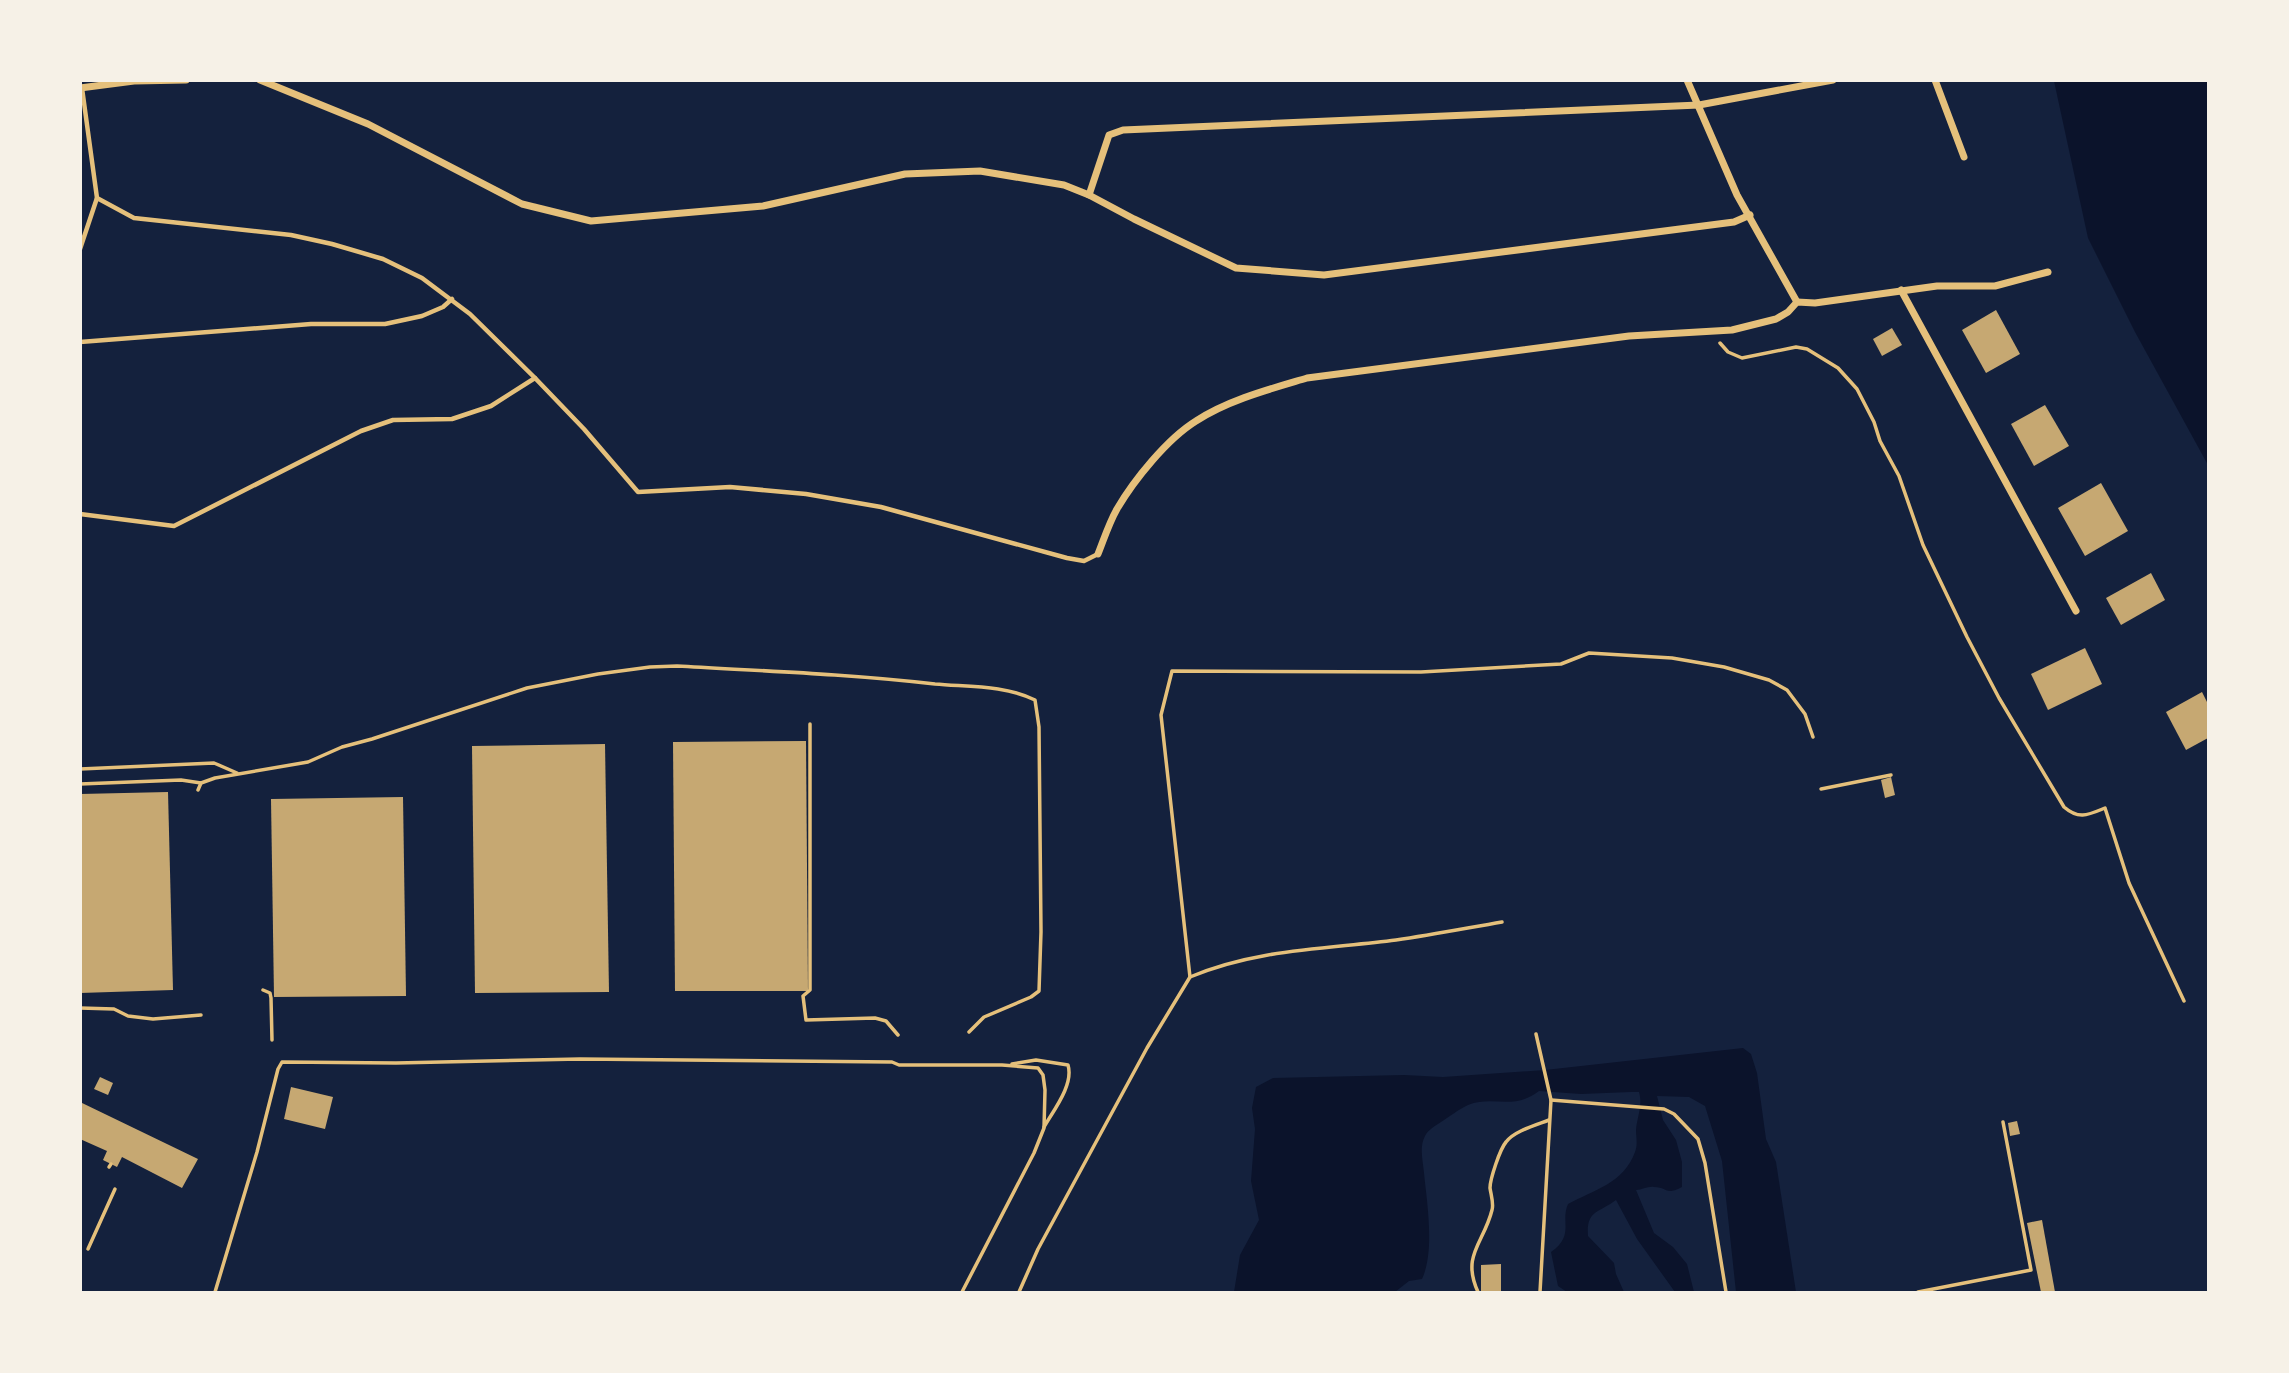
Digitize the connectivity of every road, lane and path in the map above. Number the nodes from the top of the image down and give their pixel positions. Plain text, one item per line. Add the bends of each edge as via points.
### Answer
1 (186, 80) edge
2 (260, 80) edge
3 (1688, 80) edge
4 (1833, 80) edge
5 (1935, 80) edge
6 (145, 81) edge
7 (81, 88) edge
8 (1699, 105) junction
9 (1964, 156) dead end
10 (1089, 195) junction
11 (97, 198) junction
12 (1750, 215) junction
13 (80, 249) edge
14 (2048, 272) dead end
15 (1901, 290) junction
16 (452, 299) junction
17 (1797, 302) junction
18 (1713, 333) junction
19 (80, 342) edge
20 (535, 378) junction
21 (80, 514) edge
22 (1098, 554) joint
23 (2076, 611) dead end
24 (810, 724) dead end
25 (1814, 737) dead end
26 (80, 769) edge
27 (238, 774) junction
28 (1891, 775) dead end
29 (80, 783) edge
30 (201, 783) junction
31 (1821, 789) dead end
32 (198, 790) dead end
33 (1502, 922) dead end
34 (1190, 977) junction
35 (263, 990) dead end
36 (2184, 1001) dead end
37 (80, 1008) edge
38 (201, 1015) dead end
39 (969, 1032) dead end
40 (1536, 1034) dead end
41 (898, 1035) dead end
42 (272, 1040) dead end
43 (1010, 1065) junction
44 (1551, 1100) junction
45 (1550, 1119) junction
46 (2003, 1122) dead end
47 (1044, 1128) junction
48 (115, 1189) dead end
49 (88, 1250) dead end
50 (1539, 1290) edge
51 (1918, 1292) edge
52 (215, 1293) edge
53 (962, 1293) edge
54 (1019, 1293) edge
55 (1478, 1293) edge
56 (1726, 1293) edge

1 - 6 street
2 - 10 street via 368,124 522,204 591,221 763,206 905,174 980,171 1064,185
3 - 8 street
4 - 8 street
5 - 9 street
6 - 7 street
7 - 11 lane
8 - 10 street via 1123,130 1109,135
8 - 12 street
10 - 12 street via 1236,268 1324,275 1720,224
11 - 13 lane
11 - 16 lane via 134,218 332,244 383,259
12 - 17 street
14 - 15 street via 1995,286
15 - 17 street
15 - 23 street
16 - 19 lane via 422,316 385,324 311,324
16 - 20 lane
17 - 18 street via 1776,318
18 - 22 street via 1629,336 1284,384 1220,408 1194,422 1167,446 1115,511
18 - 36 path via 1728,352 1742,358 1807,349 1838,368 1857,389 1899,476 1923,545 2017,729 2064,807 2078,817 2105,808 2129,883
20 - 21 lane via 491,406 452,419 393,420 361,431 174,526
20 - 22 lane via 638,492 730,487 806,494 881,508 1067,558 1084,561
24 - 41 path via 810,990 803,996 804,1015 806,1020 875,1018 886,1021
25 - 34 path via 1805,714 1787,690 1724,667 1672,658 1589,653 1561,664 1422,672 1172,671 1161,715
26 - 27 path via 214,764
27 - 30 path
27 - 39 path via 308,762 527,688 650,667 904,679 1031,697 1039,727 1039,992 984,1017
28 - 31 path
29 - 30 path
30 - 32 path
33 - 34 path via 1396,940 1278,952
34 - 54 path via 1038,1249
35 - 42 path via 271,998
37 - 38 path via 114,1009 153,1020
40 - 44 path
43 - 47 path via 1038,1068 1043,1075
43 - 47 path via 1036,1060 1068,1065 1062,1094
43 - 52 path via 580,1059 282,1062
44 - 45 path
44 - 56 path via 1664,1109 1698,1139
45 - 50 path
45 - 55 path via 1506,1142 1490,1185 1493,1209 1471,1267
46 - 51 path via 2031,1270
47 - 53 path
48 - 49 path

